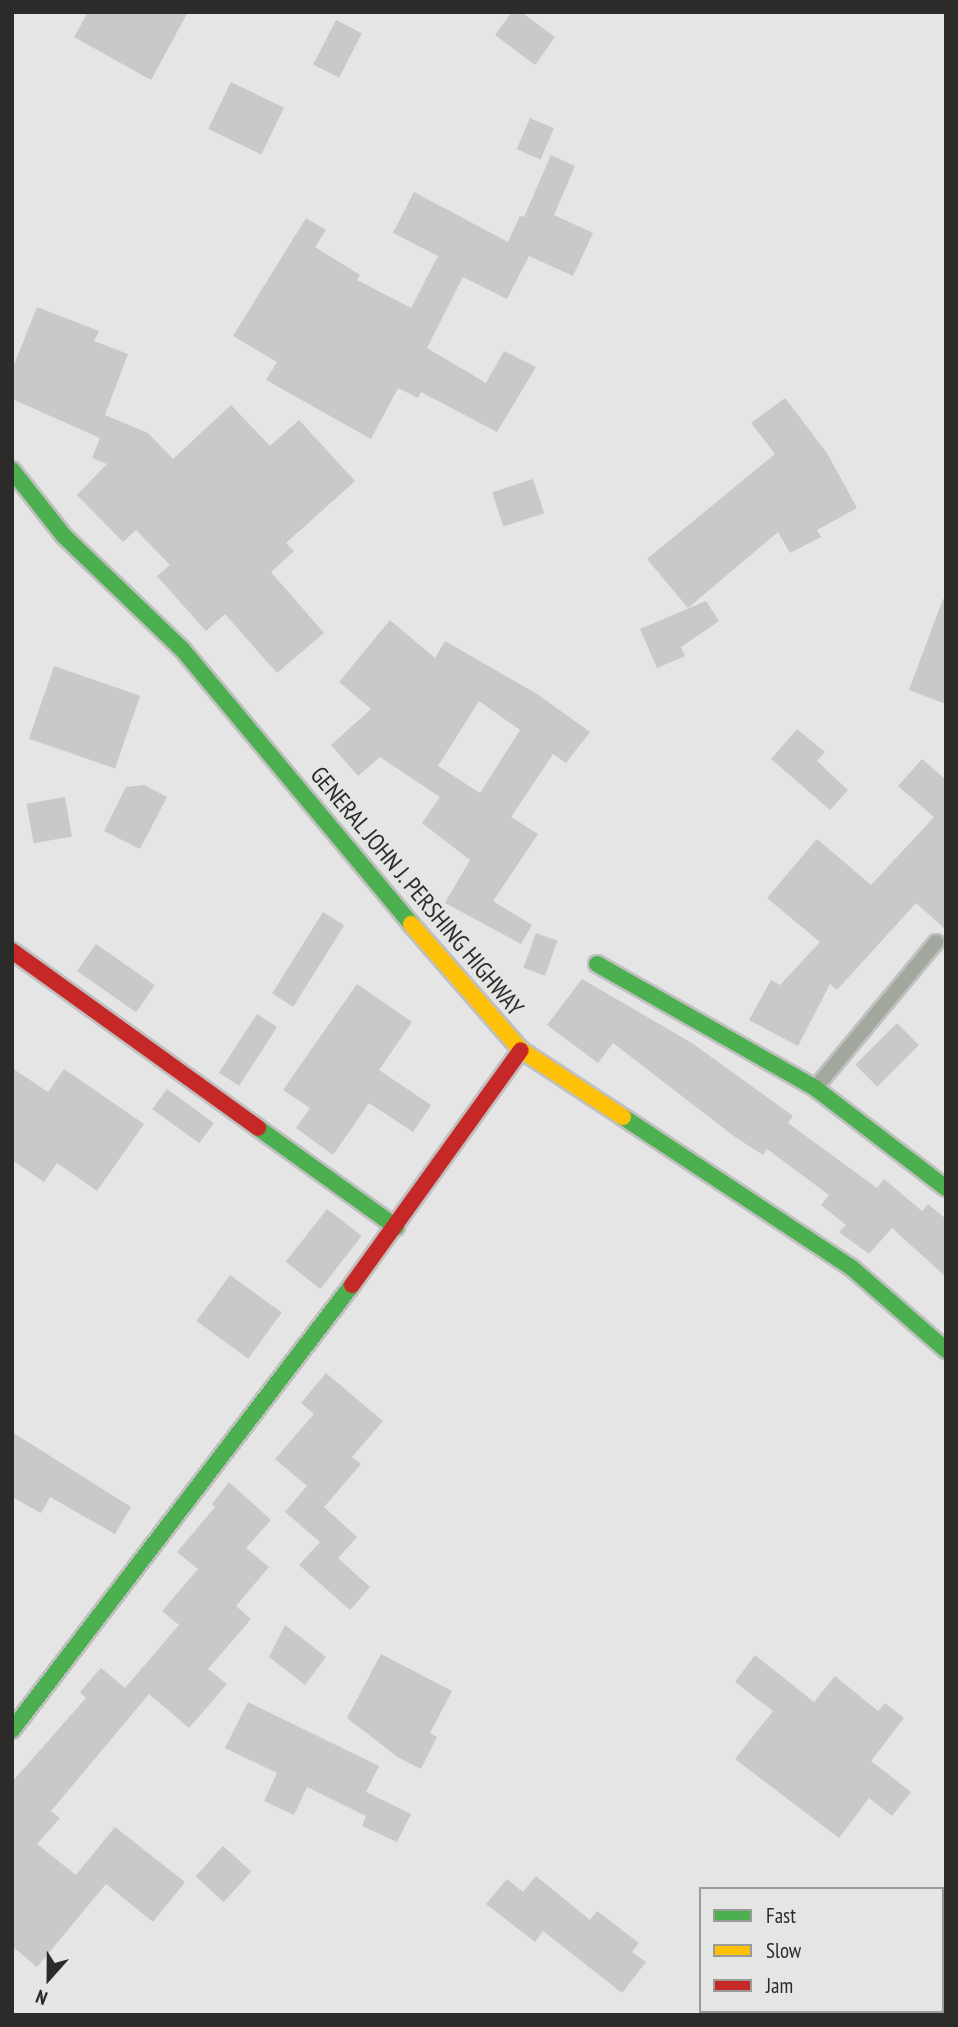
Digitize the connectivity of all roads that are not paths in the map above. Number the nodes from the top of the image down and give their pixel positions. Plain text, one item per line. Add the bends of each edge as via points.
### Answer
1 (12, 470) edge
2 (936, 942) dead end
3 (12, 951) edge
4 (597, 964) dead end
5 (521, 1050) junction
6 (815, 1088) junction
7 (946, 1188) edge
8 (396, 1227) junction
9 (946, 1350) edge
10 (12, 1730) edge

1 - 5 street, GENERAL JOHN J. PERSHING HIGHWAY via 64,536 183,649 481,1009
2 - 6 lane
3 - 8 street
4 - 6 street
5 - 8 street
5 - 9 street, GENERAL JOHN J. PERSHING HIGHWAY via 852,1268
6 - 7 street
8 - 10 street

